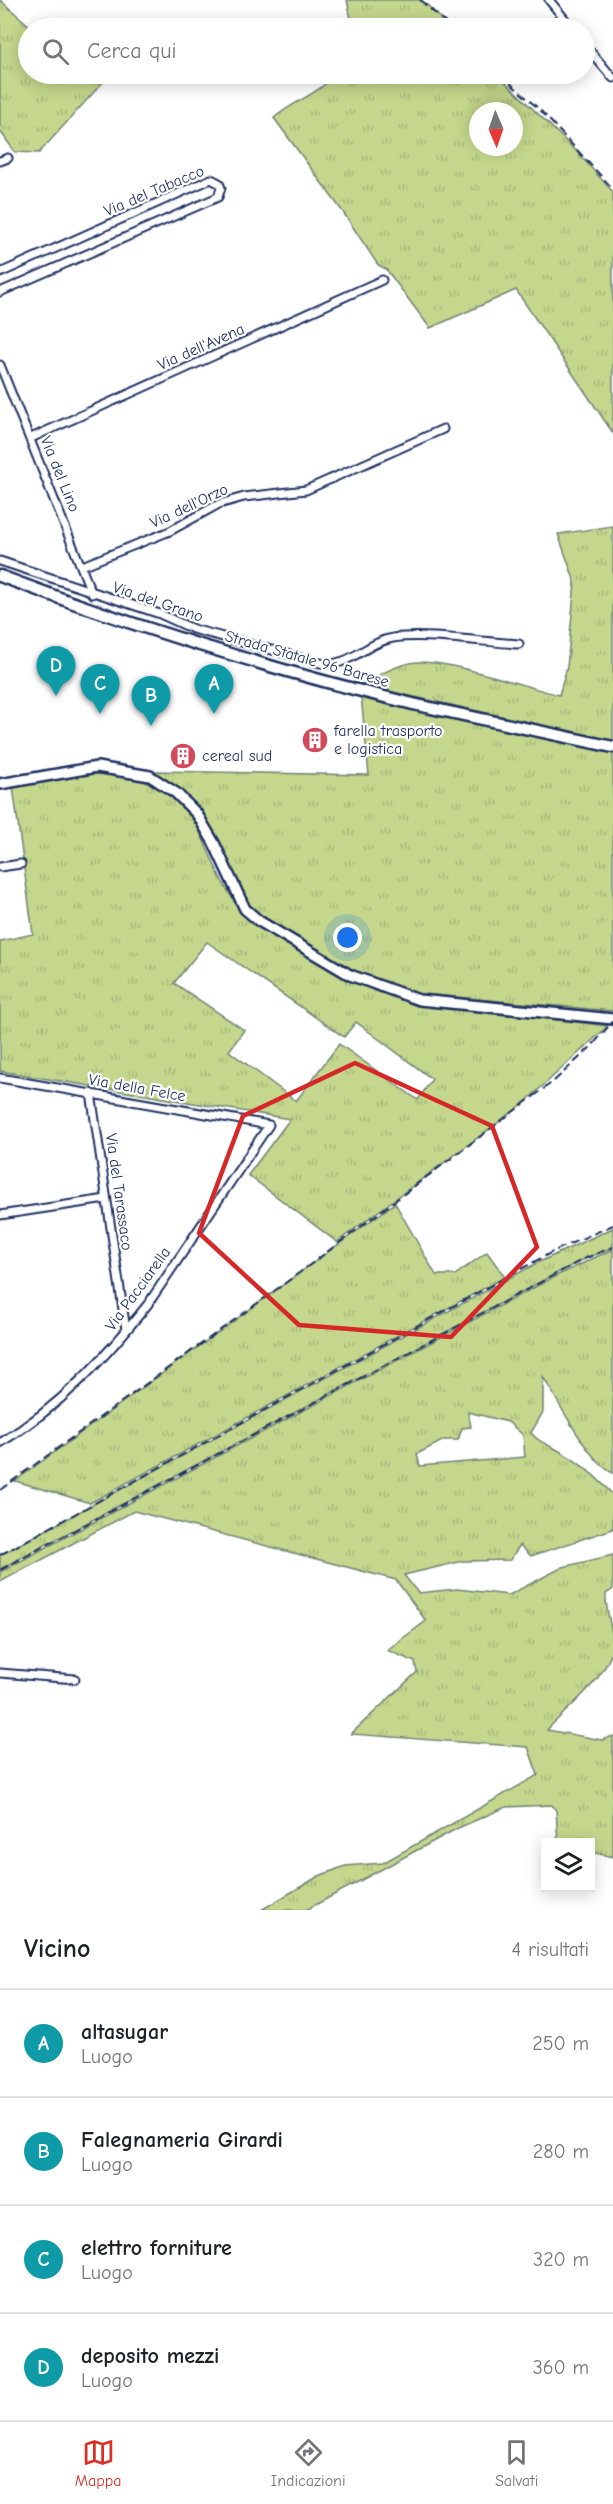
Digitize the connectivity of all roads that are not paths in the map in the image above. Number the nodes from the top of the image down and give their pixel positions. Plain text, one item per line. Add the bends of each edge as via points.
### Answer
1 (549, 0) edge
2 (564, 18) edge
3 (595, 56) edge
4 (613, 78) edge
5 (8, 158) dead end
6 (0, 161) edge
7 (0, 273) edge
8 (382, 280) dead end
9 (0, 292) edge
10 (0, 365) edge
11 (442, 429) dead end
12 (31, 438) junction
13 (0, 561) edge
14 (82, 566) junction
15 (3, 578) edge
16 (92, 594) junction
17 (519, 644) dead end
18 (613, 747) edge
19 (0, 784) edge
20 (21, 864) dead end
21 (0, 867) edge
22 (609, 1019) edge
23 (0, 1078) edge
24 (91, 1093) junction
25 (269, 1125) joint
26 (106, 1199) junction
27 (0, 1215) edge
28 (126, 1330) junction
29 (0, 1443) edge
30 (0, 1673) edge
31 (75, 1679) dead end

1 - 2 street
3 - 4 street
5 - 6 street
7 - 9 street, Via del Tabacco via 211,179 219,183 218,197
8 - 12 street, Via dell'Avena
10 - 12 street, Via del Lino
11 - 14 street, Via dell'Orzo via 306,490 219,504 170,531
12 - 14 street, Via del Lino
13 - 16 street, Via del Grano
14 - 16 street, Via del Lino
15 - 18 main road, Strada Statale 96 Barese via 175,637 326,681
16 - 17 street, Via del Grano via 160,614 200,631 324,664 341,663 372,644 393,638
19 - 22 main road via 98,767 150,776 177,793 197,814 245,909 350,975 419,1000
20 - 21 street
23 - 24 street, Via della Felce
24 - 25 street, Via della Felce
24 - 26 street, Via del Tarassaco
25 - 28 street, Via Pacciarella via 148,1304
26 - 27 street
26 - 28 street, Via del Tarassaco
28 - 29 street, Via Pacciarella via 76,1387
30 - 31 street

